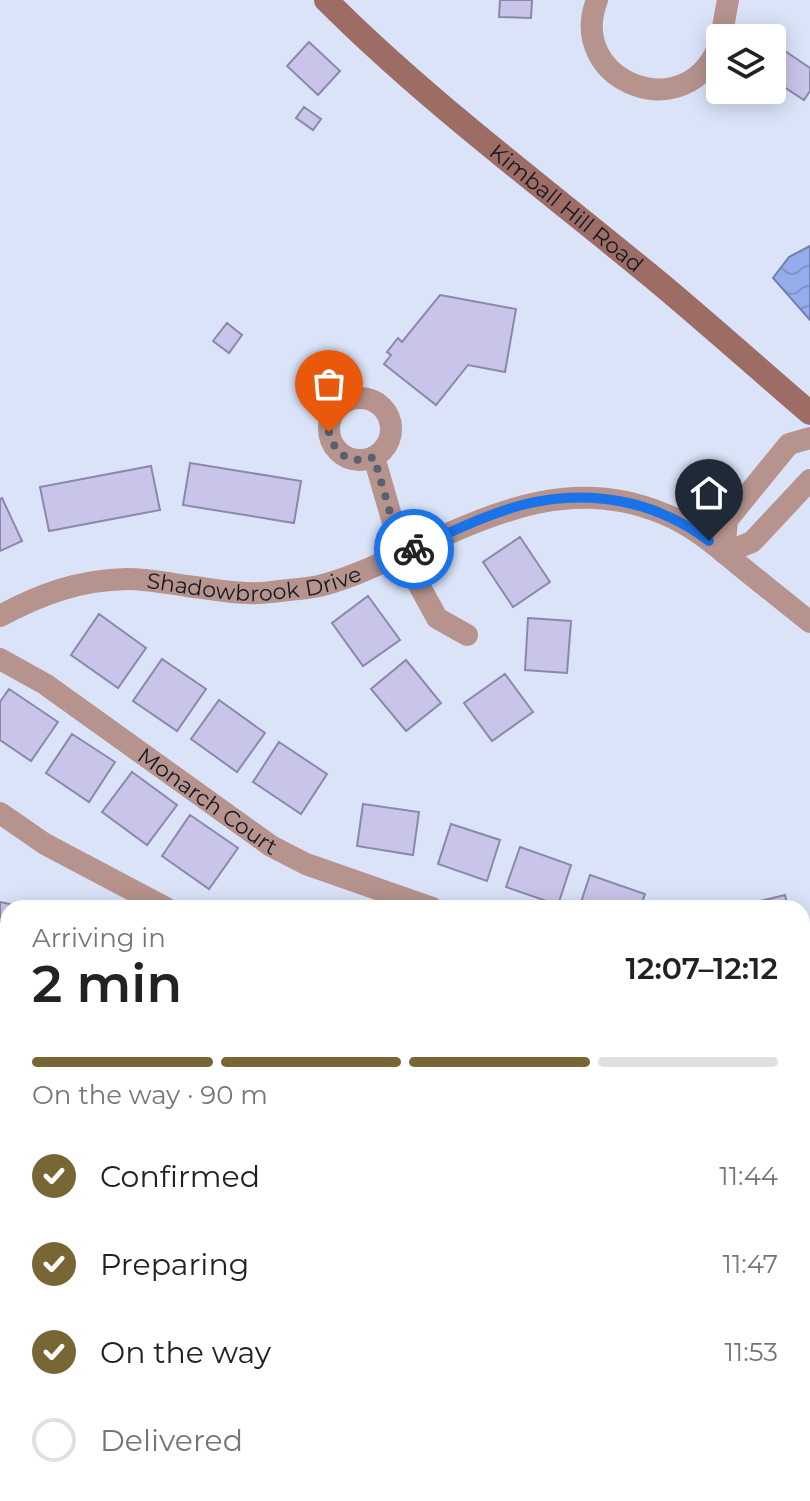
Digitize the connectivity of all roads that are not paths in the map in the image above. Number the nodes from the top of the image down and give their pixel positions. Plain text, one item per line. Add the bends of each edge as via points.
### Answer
1 (326, 0) edge
2 (597, 0) edge
3 (728, 0) edge
4 (724, 24) edge
5 (706, 68) edge
6 (810, 413) edge
7 (810, 438) edge
8 (374, 457) dead end
9 (810, 480) edge
10 (724, 553) junction
11 (402, 554) junction
12 (0, 616) edge
13 (810, 622) edge
14 (467, 635) dead end
15 (0, 659) edge
16 (0, 813) edge
17 (151, 900) edge
18 (409, 900) edge

1 - 6 street, Kimball Hill Road via 411,78
2 - 5 street via 595,46 621,80 641,89 663,90 684,85
3 - 4 street
7 - 10 street via 789,444 727,520
8 - 11 street
9 - 10 street via 752,542
10 - 11 street, Shadowbrook Drive via 664,514 600,497 520,506
10 - 13 street, Shadowbrook Drive
11 - 12 street, Shadowbrook Drive via 320,586 266,593 128,579 75,585
11 - 14 street via 437,618
15 - 18 street, Monarch Court via 45,684 271,846 306,864
16 - 17 street via 45,844

